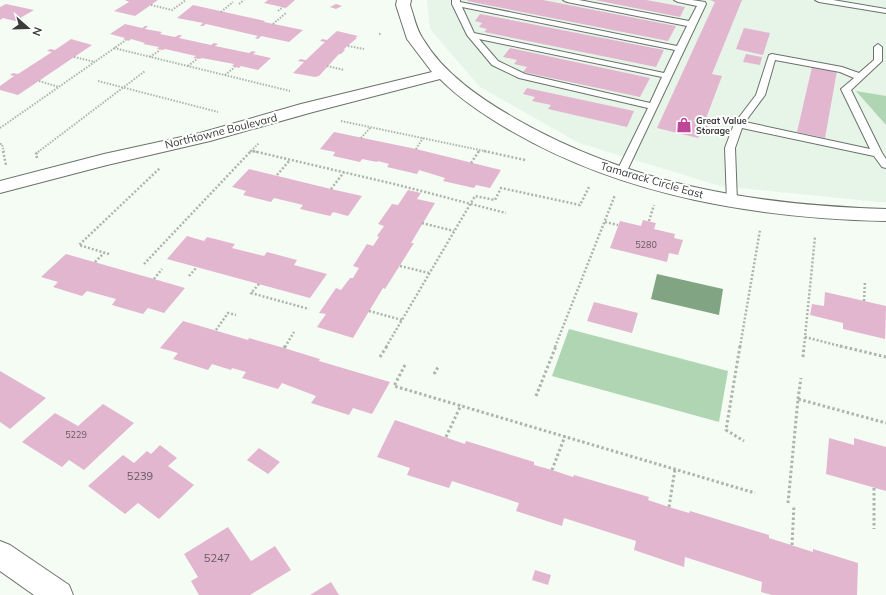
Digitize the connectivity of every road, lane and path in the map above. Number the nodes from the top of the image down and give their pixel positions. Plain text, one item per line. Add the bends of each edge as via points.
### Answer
1 (186, 0) edge
2 (244, 0) edge
3 (404, 0) edge
4 (566, 0) edge
5 (678, 0) edge
6 (819, 0) edge
7 (233, 2) dead end
8 (456, 2) edge
9 (239, 4) dead end
10 (151, 5) dead end
11 (283, 7) dead end
12 (278, 11) dead end
13 (886, 11) edge
14 (221, 12) dead end
15 (286, 13) dead end
16 (273, 24) dead end
17 (692, 24) junction
18 (471, 35) junction
19 (126, 40) dead end
20 (348, 46) dead end
21 (878, 47) dead end
22 (114, 48) junction
23 (364, 49) dead end
24 (680, 49) junction
25 (160, 50) dead end
26 (74, 57) dead end
27 (150, 57) junction
28 (197, 59) dead end
29 (95, 62) junction
30 (188, 66) junction
31 (327, 66) dead end
32 (235, 67) dead end
33 (344, 70) dead end
34 (146, 71) dead end
35 (442, 74) junction
36 (225, 75) junction
37 (668, 76) junction
38 (860, 77) junction
39 (38, 81) dead end
40 (98, 81) dead end
41 (59, 87) junction
42 (124, 88) junction
43 (294, 92) dead end
44 (653, 106) junction
45 (224, 114) dead end
46 (336, 119) dead end
47 (739, 124) junction
48 (370, 127) junction
49 (0, 128) edge
50 (361, 138) dead end
51 (423, 138) junction
52 (261, 140) dead end
53 (0, 144) edge
54 (416, 149) dead end
55 (251, 151) junction
56 (479, 151) junction
57 (877, 154) junction
58 (290, 160) junction
59 (526, 160) dead end
60 (38, 162) dead end
61 (472, 163) dead end
62 (886, 165) edge
63 (163, 166) dead end
64 (8, 170) dead end
65 (344, 172) junction
66 (621, 173) junction
67 (277, 176) dead end
68 (589, 187) dead end
69 (0, 188) edge
70 (331, 188) dead end
71 (615, 195) dead end
72 (470, 202) junction
73 (732, 202) junction
74 (654, 207) dead end
75 (506, 213) dead end
76 (886, 215) edge
77 (649, 221) dead end
78 (605, 222) junction
79 (422, 223) dead end
80 (618, 225) dead end
81 (454, 230) junction
82 (760, 230) dead end
83 (815, 237) dead end
84 (104, 253) junction
85 (109, 254) dead end
86 (95, 262) dead end
87 (144, 264) dead end
88 (400, 266) dead end
89 (197, 267) dead end
90 (162, 269) dead end
91 (429, 273) junction
92 (189, 276) dead end
93 (154, 279) dead end
94 (865, 281) dead end
95 (259, 284) dead end
96 (864, 301) dead end
97 (309, 309) dead end
98 (369, 311) dead end
99 (236, 315) dead end
100 (402, 320) junction
101 (216, 330) dead end
102 (294, 332) dead end
103 (805, 337) junction
104 (284, 348) dead end
105 (380, 357) dead end
106 (803, 357) dead end
107 (886, 357) edge
108 (405, 365) dead end
109 (438, 367) dead end
110 (434, 374) dead end
111 (801, 378) dead end
112 (536, 396) dead end
113 (798, 399) junction
114 (461, 406) junction
115 (886, 423) edge
116 (565, 436) junction
117 (446, 437) dead end
118 (744, 441) dead end
119 (675, 469) junction
120 (552, 470) dead end
121 (874, 488) dead end
122 (755, 493) dead end
123 (788, 503) dead end
124 (794, 505) dead end
125 (669, 507) dead end
126 (874, 529) dead end
127 (792, 545) dead end
128 (0, 554) edge
129 (58, 595) edge

1 - 10 path via 172,10
2 - 9 path
3 - 35 street, Tamarack Circle East via 403,5 415,38
4 - 17 lane
5 - 17 lane via 702,4
6 - 13 lane
7 - 14 path
8 - 18 lane
8 - 24 lane
11 - 12 path
15 - 16 path
17 - 24 lane
18 - 37 lane
18 - 44 lane via 495,63 522,76
19 - 22 path
20 - 23 path
21 - 38 lane via 878,61
22 - 27 path
22 - 29 path
24 - 37 lane
25 - 27 path
26 - 29 path
27 - 30 path
28 - 30 path
29 - 41 path
30 - 36 path
31 - 33 path
32 - 36 path
34 - 42 path
35 - 66 street, Tamarack Circle East via 473,101 514,127 563,151
35 - 69 street, Northtowne Boulevard
36 - 43 path
37 - 44 lane
38 - 47 lane via 842,70 772,56 760,95
38 - 57 lane via 846,89
39 - 41 path
40 - 42 path
41 - 49 path
42 - 45 path
42 - 60 path via 36,154
44 - 66 lane
46 - 48 path
47 - 57 lane
47 - 73 lane via 730,148
48 - 50 path
48 - 51 path
51 - 54 path
51 - 56 path
52 - 55 path
53 - 64 path
55 - 58 path
55 - 87 path
56 - 59 path
56 - 61 path
57 - 62 lane
58 - 65 path
58 - 67 path
63 - 84 path via 79,246
65 - 70 path
65 - 72 path
66 - 73 street, Tamarack Circle East
68 - 72 path via 580,205 501,188 495,200 475,196
71 - 78 path
72 - 75 path
72 - 81 path
73 - 76 street, Tamarack Circle East via 848,215
74 - 77 path
78 - 80 path
78 - 112 path
79 - 81 path
81 - 91 path
82 - 118 path via 726,430
83 - 103 path
84 - 85 path
84 - 86 path
88 - 91 path
89 - 92 path
90 - 93 path
91 - 100 path
94 - 96 path
95 - 97 path via 251,293
98 - 100 path
99 - 101 path via 228,313
100 - 105 path
102 - 104 path
103 - 106 path
103 - 107 path
108 - 114 path via 394,386
109 - 110 path
111 - 113 path
113 - 115 path
113 - 123 path
114 - 116 path
114 - 117 path
116 - 119 path
116 - 120 path
119 - 122 path
119 - 125 path
121 - 126 path
124 - 127 path
128 - 129 street

